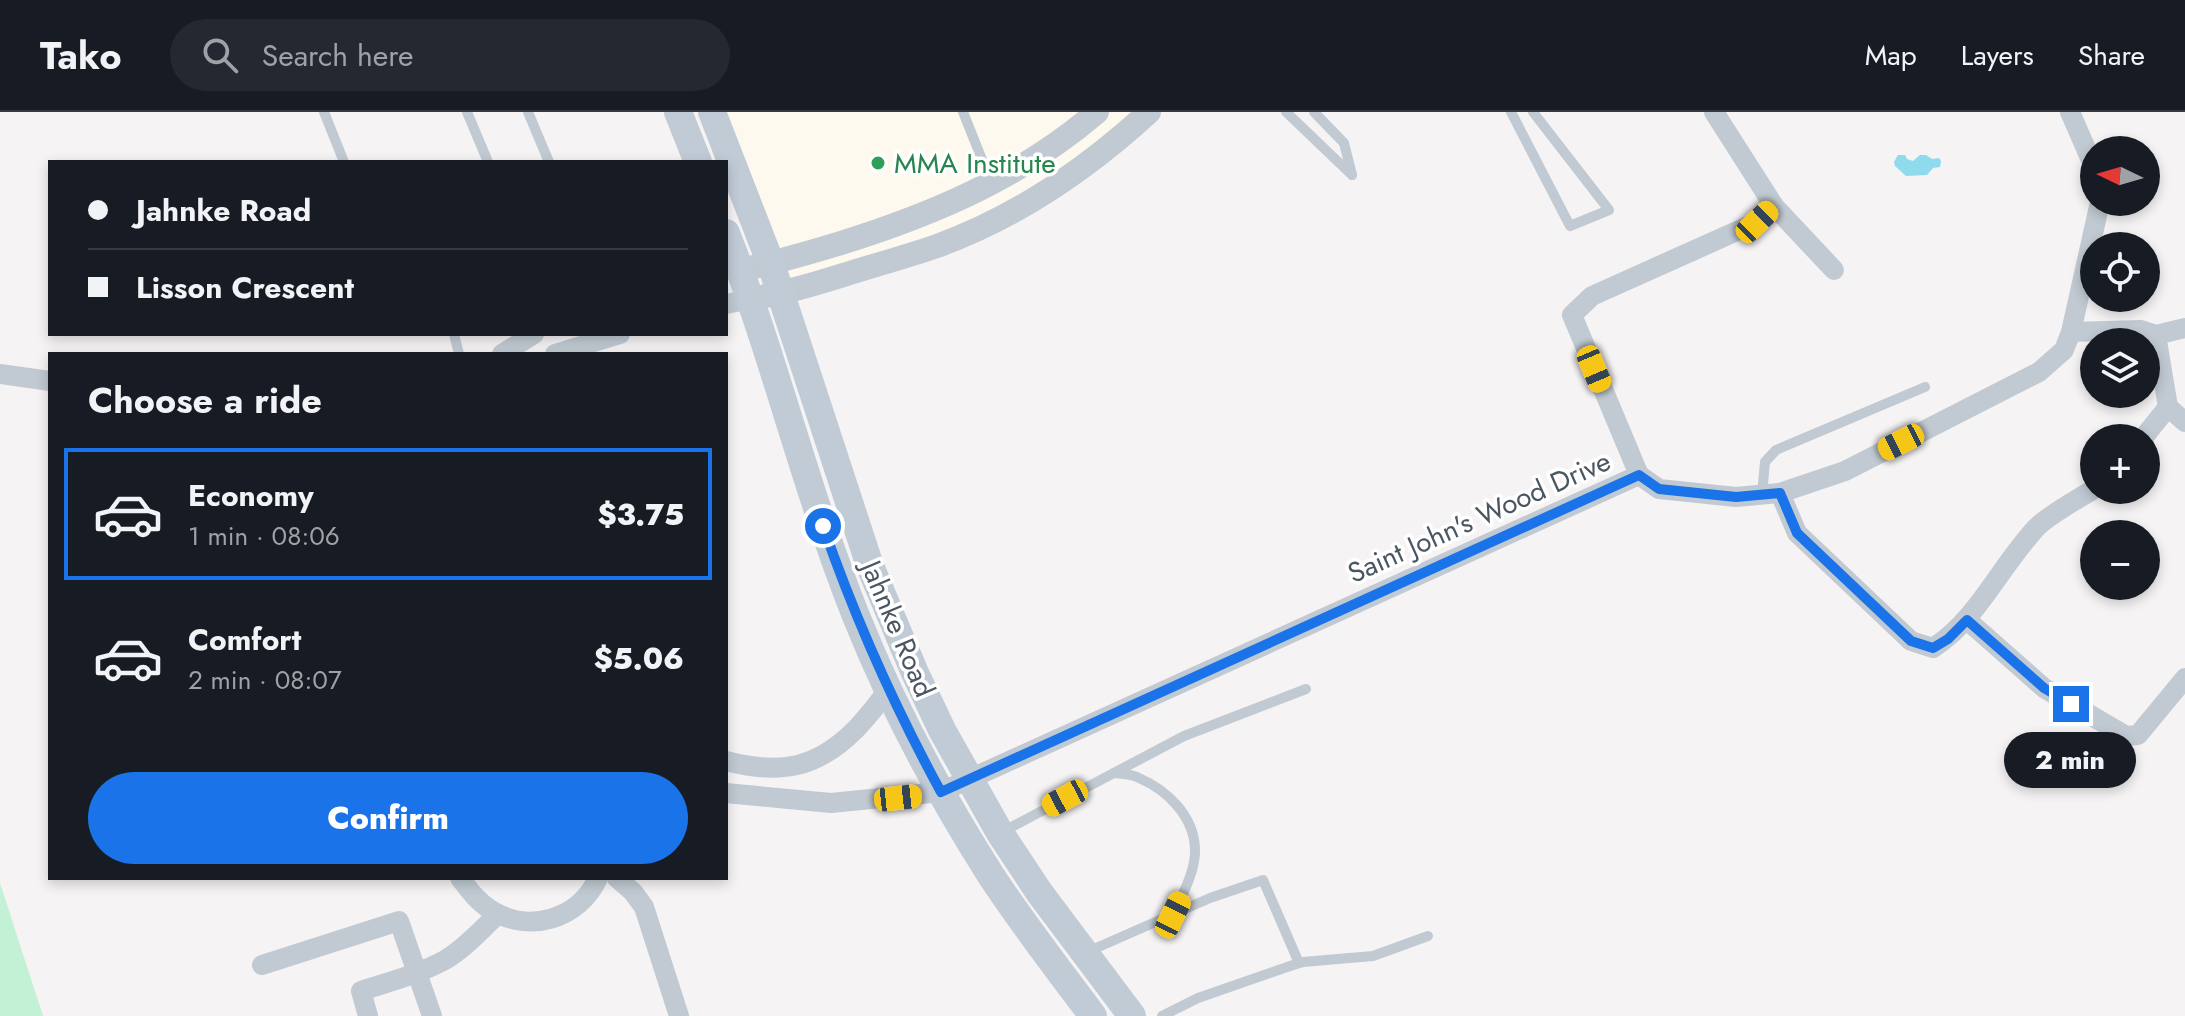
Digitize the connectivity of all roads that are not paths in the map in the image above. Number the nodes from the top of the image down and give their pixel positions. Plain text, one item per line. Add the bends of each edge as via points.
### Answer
1 (324, 112) edge
2 (467, 112) edge
3 (528, 112) edge
4 (678, 112) edge
5 (712, 112) edge
6 (963, 112) edge
7 (1097, 112) edge
8 (1149, 112) edge
9 (1286, 112) edge
10 (1314, 112) edge
11 (1511, 112) edge
12 (1533, 112) edge
13 (1714, 112) edge
14 (2070, 112) edge
15 (2080, 136) edge
16 (343, 160) edge
17 (487, 160) edge
18 (548, 160) edge
19 (697, 160) edge
20 (992, 184) junction
21 (1774, 206) junction
22 (2097, 216) edge
23 (728, 244) edge
24 (771, 264) junction
25 (1834, 270) dead end
26 (733, 272) edge
27 (781, 293) junction
28 (739, 302) edge
29 (2185, 328) edge
30 (2071, 332) junction
31 (2080, 332) edge
32 (2160, 334) edge
33 (531, 336) edge
34 (614, 336) edge
35 (505, 352) edge
36 (562, 352) edge
37 (2160, 359) edge
38 (0, 374) edge
39 (48, 381) edge
40 (1925, 387) dead end
41 (2168, 407) junction
42 (2185, 422) edge
43 (2154, 424) edge
44 (1639, 475) junction
45 (1771, 494) junction
46 (2080, 498) edge
47 (1967, 620) junction
48 (2185, 678) edge
49 (888, 689) junction
50 (1306, 689) dead end
51 (728, 762) edge
52 (748, 767) junction
53 (1114, 773) junction
54 (970, 780) junction
55 (941, 792) junction
56 (728, 793) edge
57 (809, 802) junction
58 (1000, 833) junction
59 (462, 880) edge
60 (597, 880) edge
61 (619, 880) edge
62 (498, 914) junction
63 (1173, 915) junction
64 (1428, 936) dead end
65 (1085, 953) junction
66 (1299, 963) junction
67 (262, 965) dead end
68 (417, 972) junction
69 (368, 1016) edge
70 (432, 1016) edge
71 (679, 1016) edge
72 (1093, 1016) edge
73 (1132, 1016) edge
74 (1162, 1016) edge

1 - 16 lane
2 - 17 lane
3 - 18 lane
4 - 19 main road
5 - 24 main road, Jahnke Road
6 - 20 lane
7 - 20 street
8 - 27 street via 1075,173 994,221 936,247
9 - 10 lane via 1352,175 1344,143
11 - 12 lane via 1570,226 1609,210
13 - 21 street
14 - 15 street
20 - 24 street via 910,221
21 - 25 street
21 - 44 street via 1757,222 1592,296 1572,315
22 - 30 street
23 - 26 main road, Jahnke Road
24 - 26 street
24 - 27 main road, Jahnke Road
26 - 28 main road, Jahnke Road
27 - 28 street
27 - 54 main road, Jahnke Road via 870,566 915,673
28 - 49 main road, Jahnke Road
29 - 32 street
30 - 31 street
30 - 45 street, Saint John's Wood Drive via 2064,350 2039,372 1845,471
33 - 35 street
34 - 36 street
37 - 41 street
38 - 39 street
40 - 45 lane via 1776,450 1765,462
41 - 42 street
41 - 43 street
44 - 45 street, Saint John's Wood Drive via 1659,489 1736,497
44 - 54 street, Saint John's Wood Drive
45 - 47 street via 1797,533 1911,641 1933,648
46 - 47 street via 2039,525
47 - 48 street via 2044,688 2126,736 2138,735
49 - 52 street via 847,738 827,753 782,768
49 - 55 main road, Jahnke Road
50 - 53 lane via 1184,736
51 - 52 street
52 - 57 street via 772,786
53 - 58 lane
53 - 63 lane via 1138,777 1161,792 1178,804 1190,824 1196,850
54 - 55 street, Saint John's Wood Drive
54 - 58 main road, Jahnke Road
55 - 57 street, Saint John's Wood Drive
55 - 72 main road, Jahnke Road via 1024,925
56 - 57 street, Saint John's Wood Drive
58 - 65 main road, Jahnke Road
59 - 62 street
60 - 62 street via 582,901 559,916 527,922
61 - 71 street via 644,907
62 - 68 street via 453,955
63 - 65 lane
63 - 66 lane via 1263,880
64 - 66 lane via 1373,956
65 - 73 main road, Jahnke Road
66 - 74 lane
67 - 68 street via 399,921
68 - 69 street via 361,991
68 - 70 street

